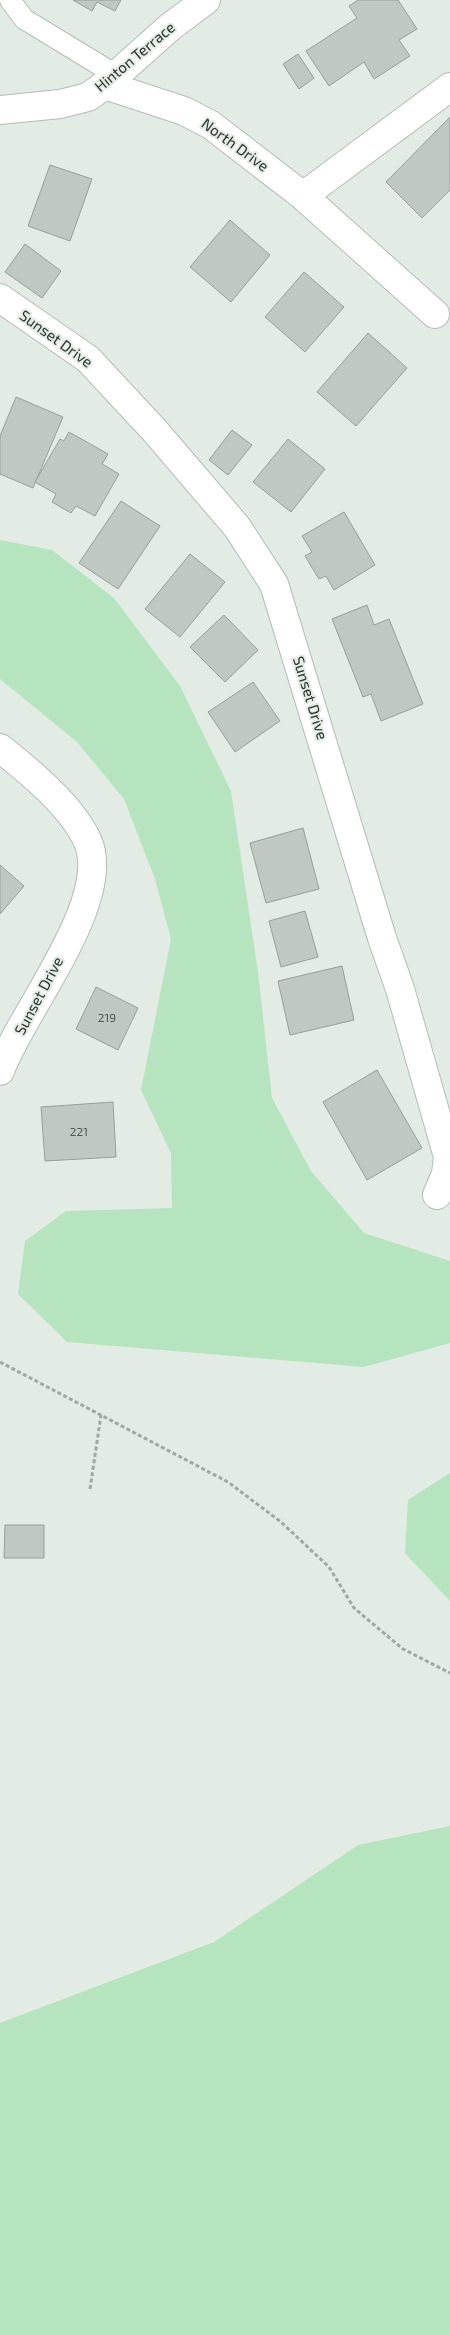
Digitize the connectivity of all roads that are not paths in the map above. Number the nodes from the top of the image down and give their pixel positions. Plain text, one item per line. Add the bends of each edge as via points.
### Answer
1 (10, 0) edge
2 (206, 0) edge
3 (111, 80) junction
4 (450, 87) edge
5 (0, 110) edge
6 (303, 196) junction
7 (0, 298) edge
8 (435, 314) dead end
9 (0, 748) edge
10 (1, 1067) edge
11 (437, 1195) dead end

1 - 3 lane via 24,19
2 - 3 street, Hinton Terrace via 170,27
3 - 5 street, Hinton Terrace via 88,97 60,104
3 - 6 street, North Drive via 211,126
4 - 6 street
6 - 8 street, North Drive
7 - 11 street, Sunset Drive via 88,359 155,431 236,527 274,584 400,989 448,1157 446,1174
9 - 10 street, Sunset Drive via 26,769 71,816 88,843 92,872 82,914

